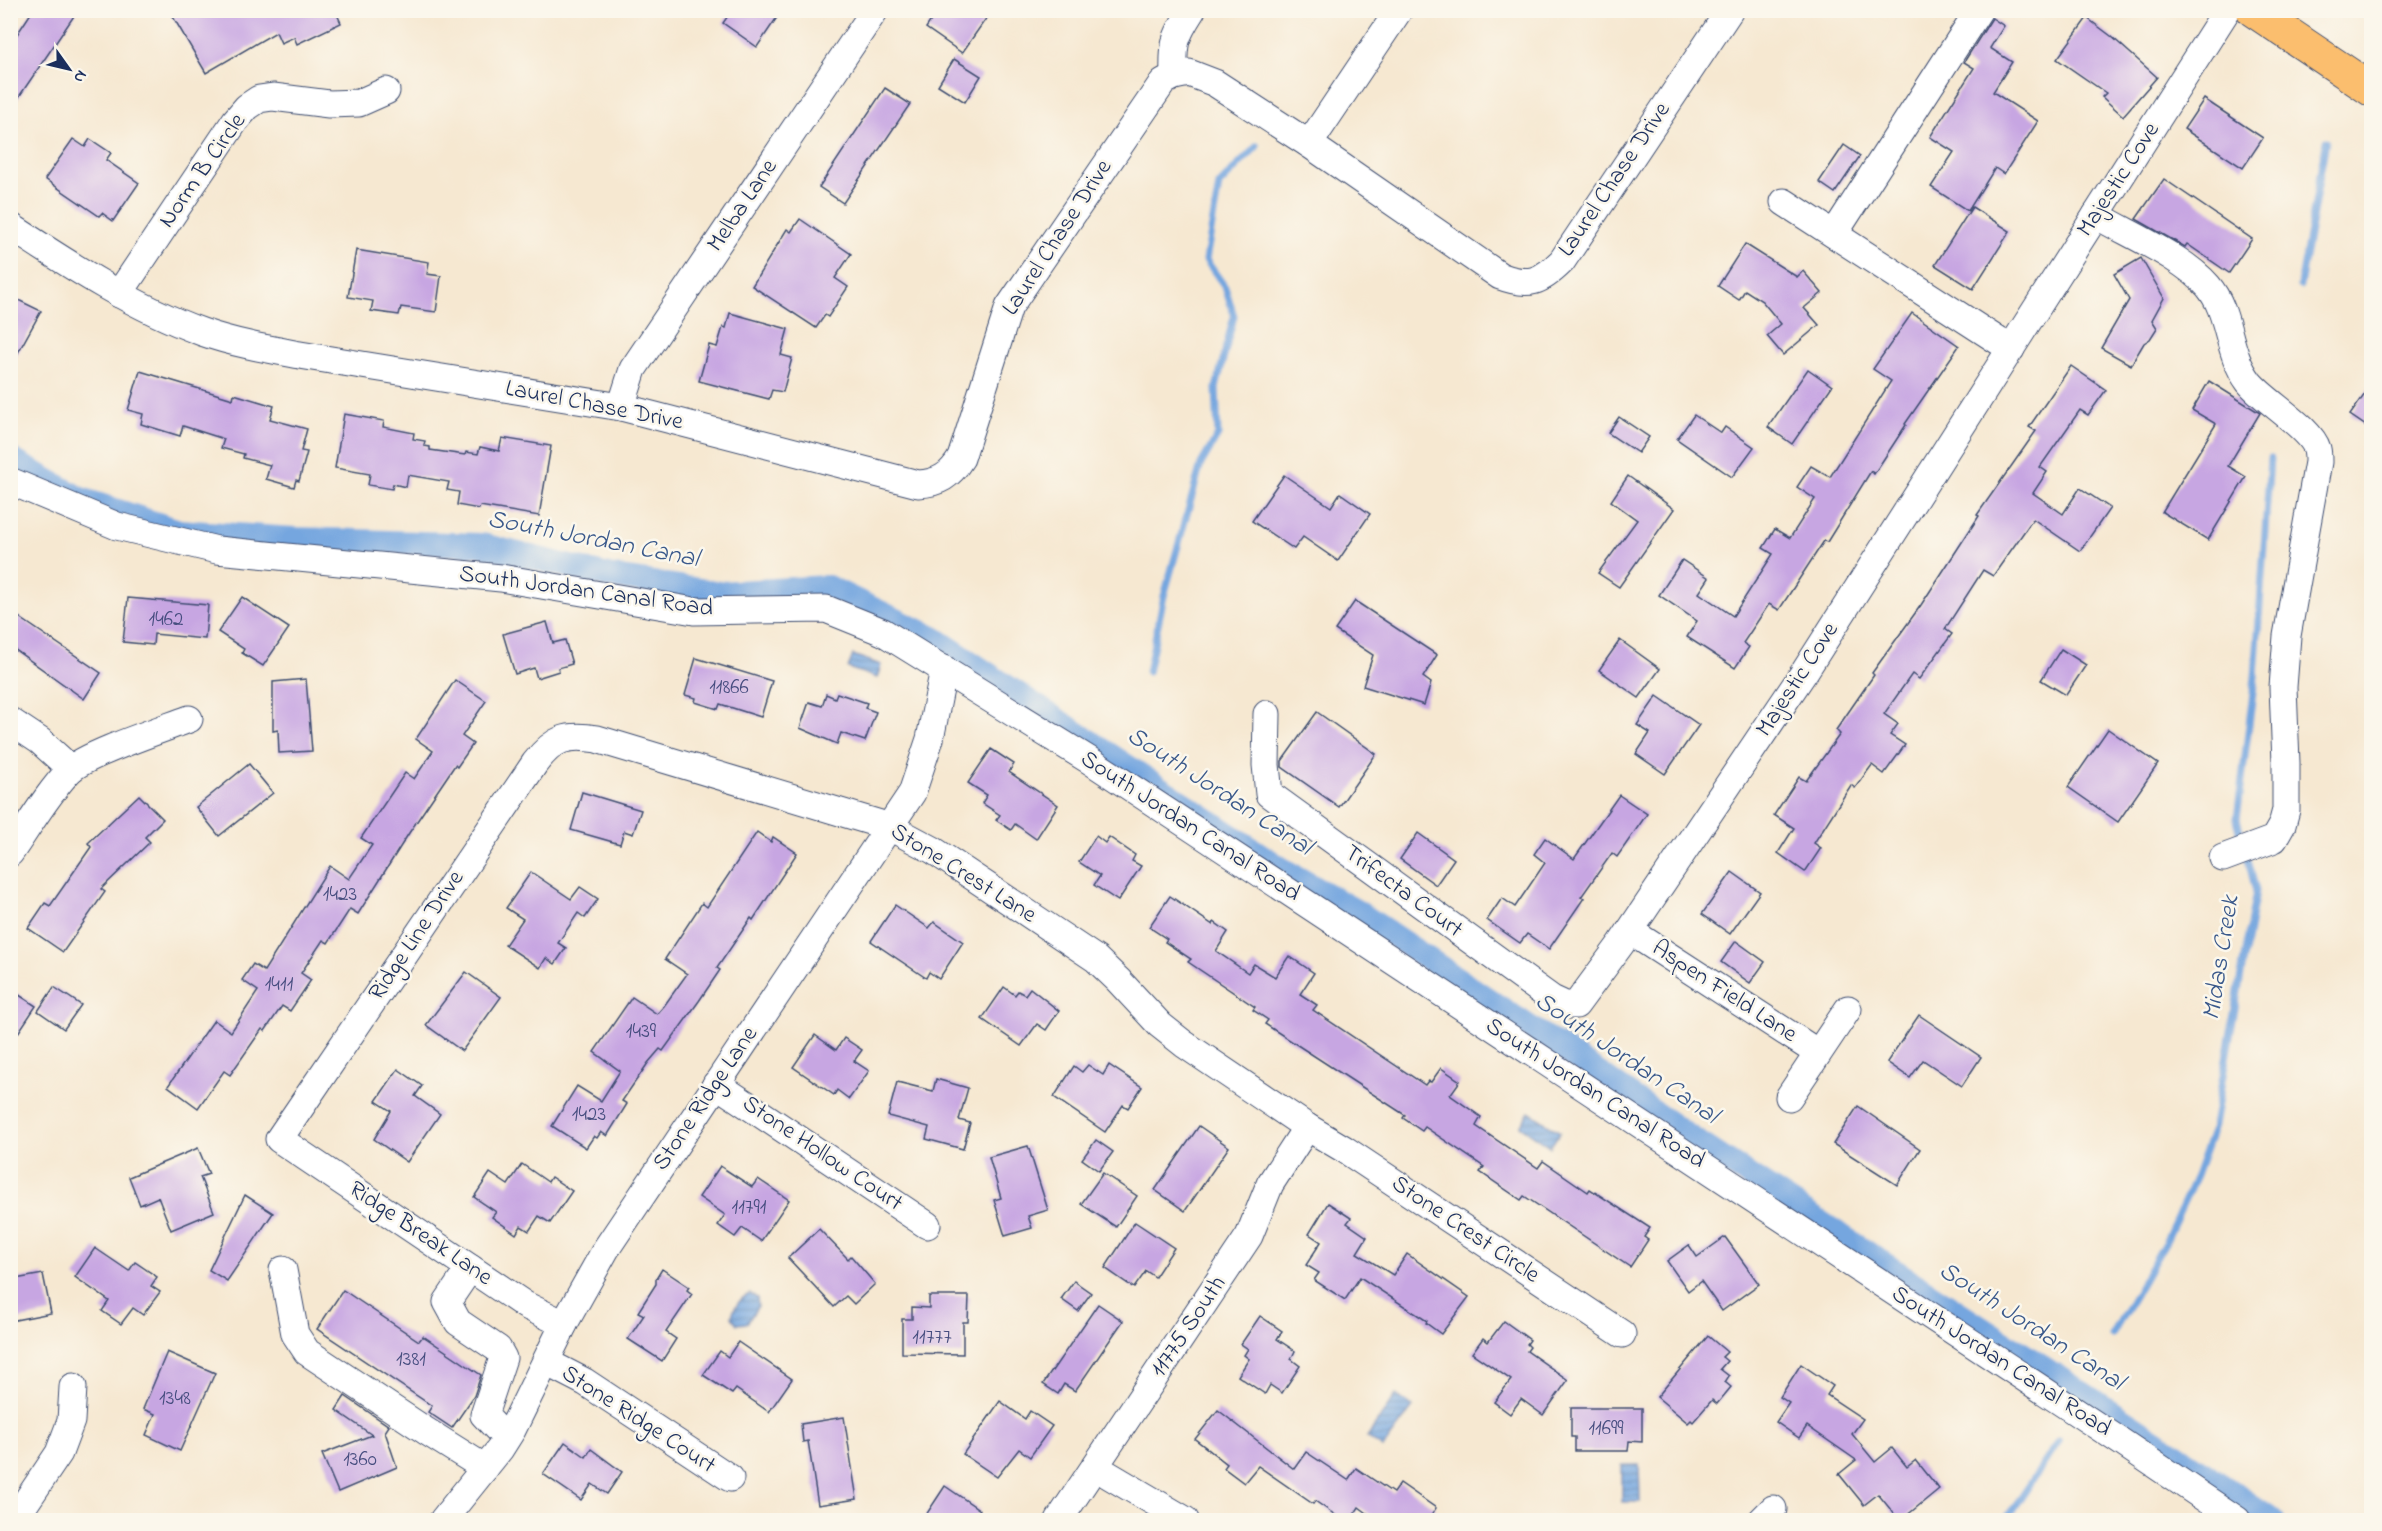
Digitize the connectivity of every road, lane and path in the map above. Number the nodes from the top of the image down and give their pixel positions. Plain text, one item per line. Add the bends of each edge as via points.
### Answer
1 (875, 10) edge
2 (1192, 10) edge
3 (1399, 10) edge
4 (1730, 10) edge
5 (1979, 10) edge
6 (2227, 10) edge
7 (2253, 10) edge
8 (1174, 76) junction
9 (2372, 90) edge
10 (386, 91) dead end
11 (1309, 144) junction
12 (1784, 202) dead end
13 (2096, 215) junction
14 (10, 226) edge
15 (1834, 234) junction
16 (119, 294) junction
17 (2011, 349) junction
18 (621, 407) junction
19 (10, 481) edge
20 (944, 669) junction
21 (1267, 714) dead end
22 (189, 719) dead end
23 (10, 721) edge
24 (561, 739) joint
25 (71, 769) junction
26 (890, 827) junction
27 (10, 854) edge
28 (2223, 858) dead end
29 (1630, 930) junction
30 (1576, 1005) joint
31 (1848, 1009) dead end
32 (1818, 1053) junction
33 (717, 1084) junction
34 (1789, 1097) dead end
35 (1307, 1127) junction
36 (279, 1139) joint
37 (927, 1225) dead end
38 (470, 1268) junction
39 (283, 1270) dead end
40 (564, 1324) junction
41 (1622, 1334) dead end
42 (546, 1362) junction
43 (73, 1387) dead end
44 (506, 1438) junction
45 (1095, 1467) junction
46 (485, 1468) junction
47 (730, 1478) dead end
48 (14, 1521) edge
49 (443, 1521) edge
50 (1059, 1521) edge
51 (1185, 1521) edge
52 (2237, 1521) edge

1 - 18 street, Melba Lane via 633,369
2 - 8 street via 1176,34
3 - 11 street
4 - 11 street, Laurel Chase Drive via 1562,261 1549,274 1531,283 1500,276
5 - 15 street
6 - 13 street, Majestic Cove
7 - 9 main road
8 - 11 street, Laurel Chase Drive via 1189,73 1203,77
8 - 18 street, Laurel Chase Drive via 1154,92 1009,308 961,458 944,478 918,484
10 - 16 street, Norm B Circle via 359,103 329,104 273,97 259,99 247,107
12 - 15 street
13 - 17 street, Majestic Cove
13 - 28 street via 2187,268 2208,286 2217,300 2243,374 2317,448 2318,462 2287,636 2283,687 2286,810 2274,839
14 - 16 street, Laurel Chase Drive
15 - 17 street
16 - 18 street, Laurel Chase Drive via 203,332 250,345
17 - 29 street, Majestic Cove via 1805,671
19 - 20 street, South Jordan Canal Road via 117,526 217,550 501,578 694,611 826,609 883,632
20 - 26 street, Stone Ridge Lane via 922,766 912,793
20 - 52 street, South Jordan Canal Road via 1119,780
21 - 30 street, Trifecta Court via 1269,794 1552,999
22 - 25 street
23 - 25 street
24 - 26 street, Stone Crest Lane via 597,739
24 - 36 street, Ridge Line Drive via 546,748 535,763
25 - 27 street
26 - 33 street, Stone Ridge Lane
26 - 35 street, Stone Crest Lane via 933,850 1096,960 1184,1044
29 - 30 street, Majestic Cove
29 - 32 street, Aspen Field Lane
31 - 32 street, Aspen Field Lane
32 - 34 street, Aspen Field Lane
33 - 37 street, Stone Hollow Court
33 - 40 street, Stone Ridge Lane via 606,1249
35 - 41 street, Stone Crest Circle
35 - 45 street, 11775 South via 1270,1184 1249,1236
36 - 38 street, Ridge Break Lane
38 - 40 street, Ridge Break Lane via 525,1305
38 - 44 street via 447,1302 458,1322 498,1349 503,1358 484,1415
39 - 46 street via 294,1335 307,1352
40 - 42 street, Stone Ridge Lane
42 - 44 street, Stone Ridge Lane
42 - 47 street, Stone Ridge Court via 585,1382
43 - 48 street via 71,1421 59,1453
44 - 46 street, Stone Ridge Lane
45 - 50 street, 11775 South
45 - 51 street
46 - 49 street, Stone Ridge Lane

